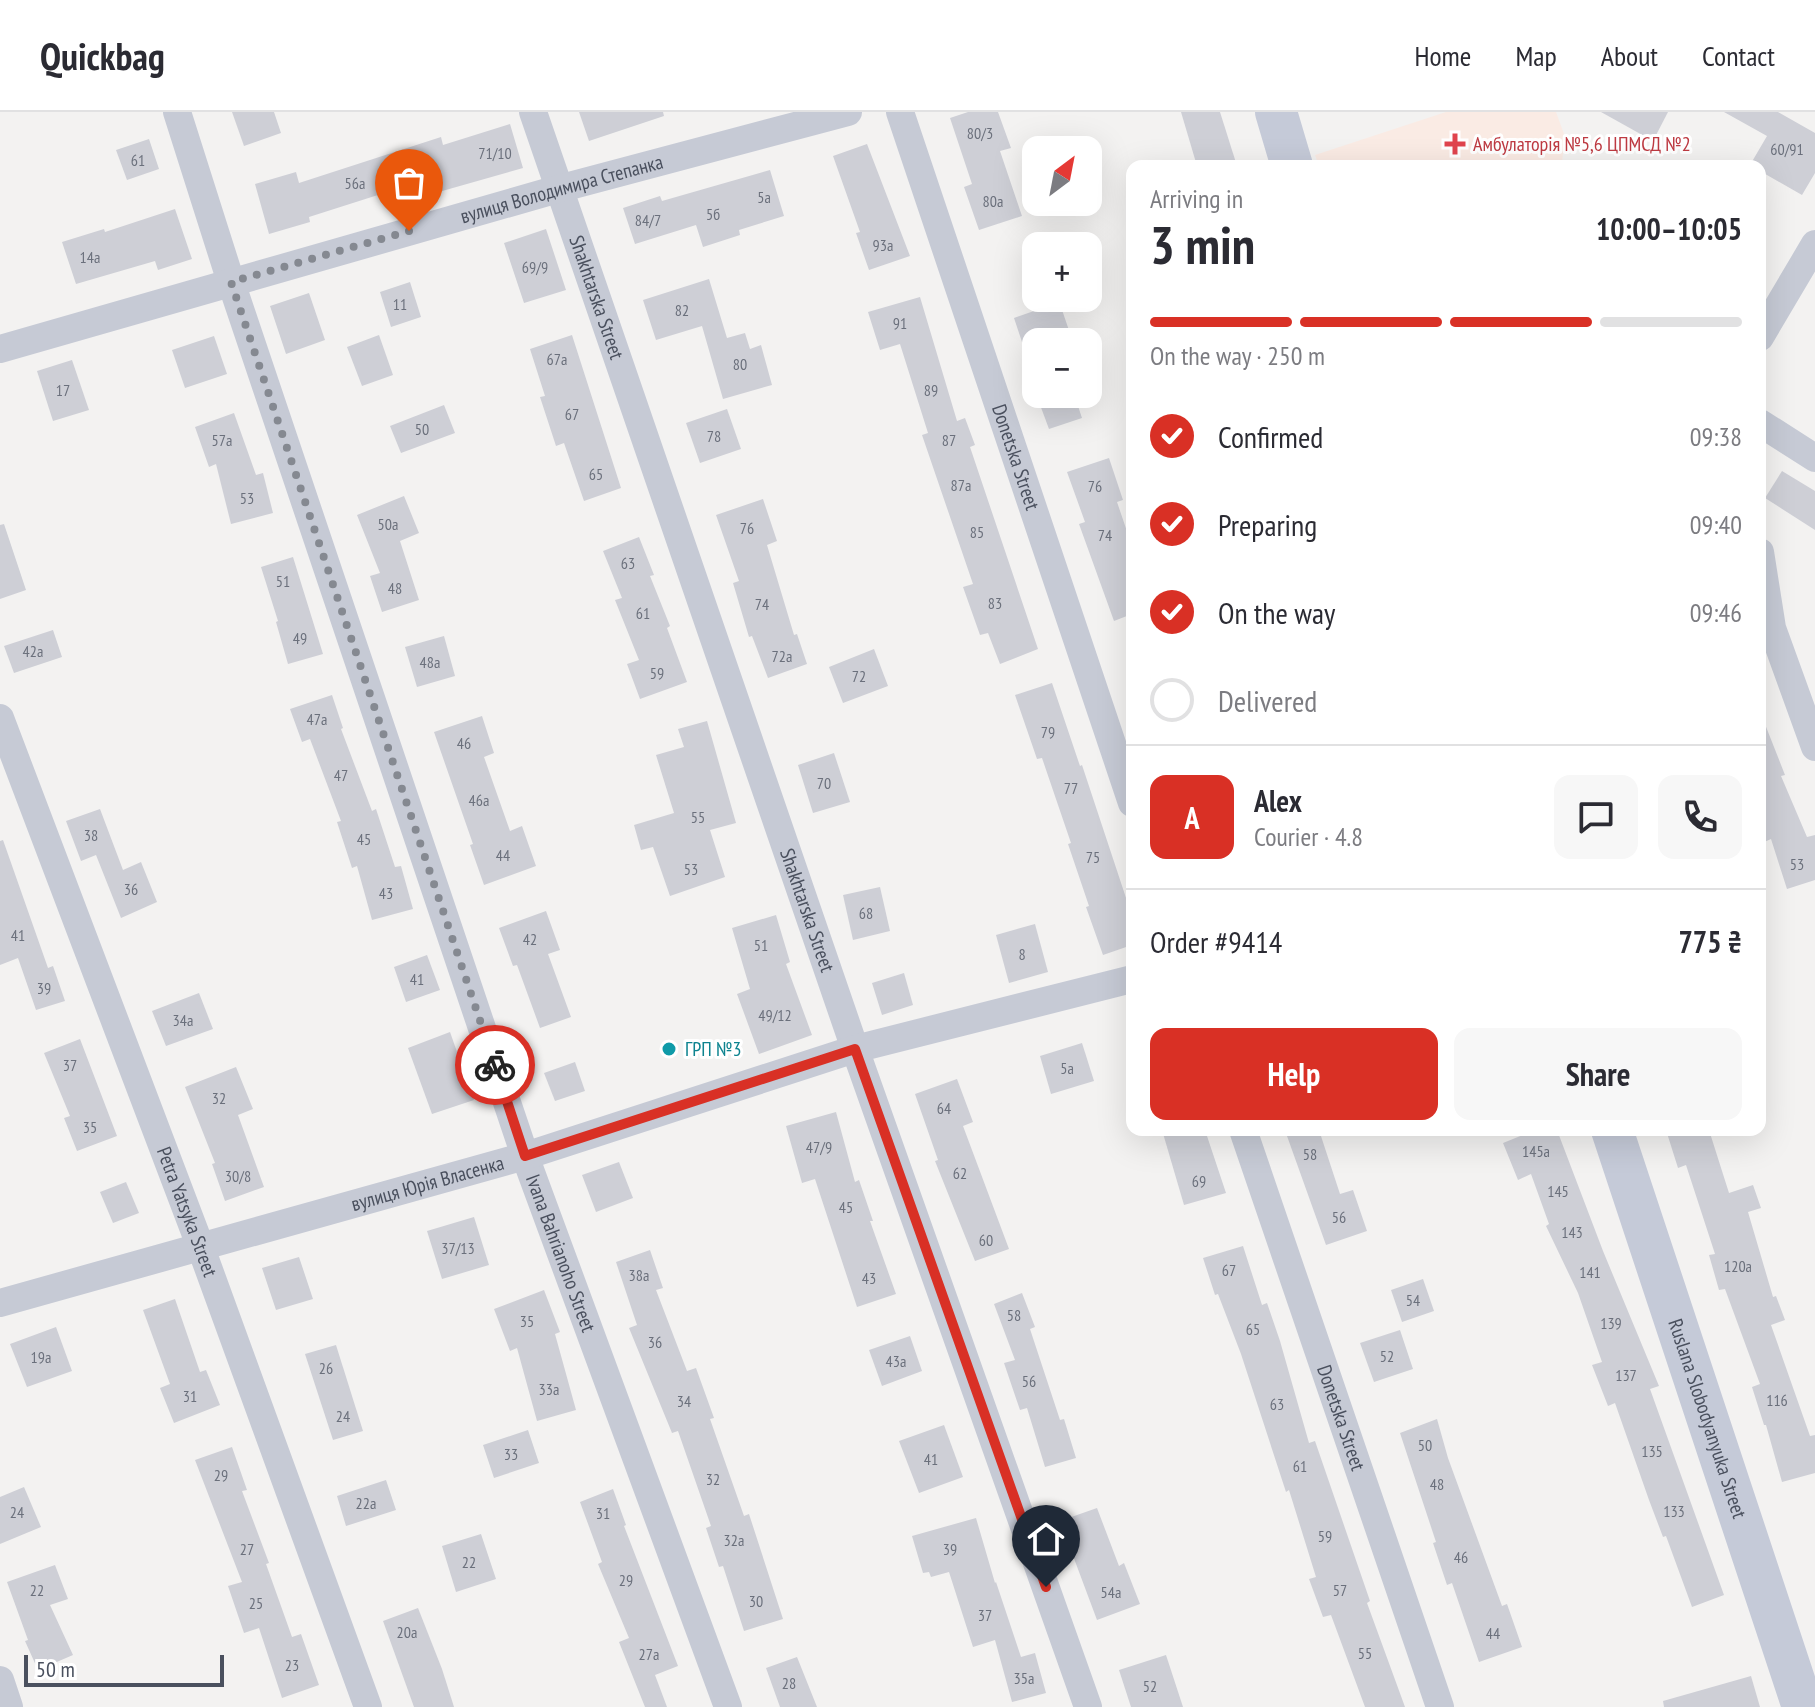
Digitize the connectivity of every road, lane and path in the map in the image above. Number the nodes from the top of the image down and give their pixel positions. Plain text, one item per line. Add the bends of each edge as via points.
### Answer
1 (177, 112) edge
2 (533, 112) edge
3 (848, 112) edge
4 (900, 112) edge
5 (1276, 112) edge
6 (1290, 160) edge
7 (558, 189) junction
8 (1815, 244) edge
9 (231, 282) junction
10 (1766, 327) edge
11 (0, 349) edge
12 (1766, 427) edge
13 (1815, 458) edge
14 (1766, 590) edge
15 (0, 718) edge
16 (1815, 747) edge
17 (1126, 785) edge
18 (1126, 981) edge
19 (855, 1049) junction
20 (1245, 1136) edge
21 (1614, 1136) edge
22 (525, 1156) junction
23 (201, 1248) junction
24 (0, 1303) edge
25 (0, 1680) edge
26 (9, 1707) edge
27 (368, 1707) edge
28 (728, 1707) edge
29 (1088, 1707) edge
30 (1440, 1707) edge
31 (1803, 1707) edge

1 - 9 street, Ivana Bahrianoho Street
2 - 7 street, Shakhtarska Street
3 - 7 street, вулиця Володимира Степанка
4 - 17 street, Donetska Street
5 - 6 main road
7 - 9 street, вулиця Володимира Степанка
7 - 19 street, Shakhtarska Street
8 - 10 street
9 - 11 street, вулиця Володимира Степанка
9 - 22 street, Ivana Bahrianoho Street
12 - 13 street
14 - 16 street via 1772,628
15 - 23 street, Petra Yatsyka Street
18 - 19 street, вулиця Юрія Власенка
19 - 22 street, вулиця Юрія Власенка
19 - 29 street, Shakhtarska Street
20 - 30 street, Donetska Street
21 - 31 main road, Ruslana Slobodyanyuka Street
22 - 23 street, вулиця Юрія Власенка
22 - 28 street, Ivana Bahrianoho Street
23 - 24 street, вулиця Юрія Власенка
23 - 27 street, Petra Yatsyka Street
25 - 26 street

